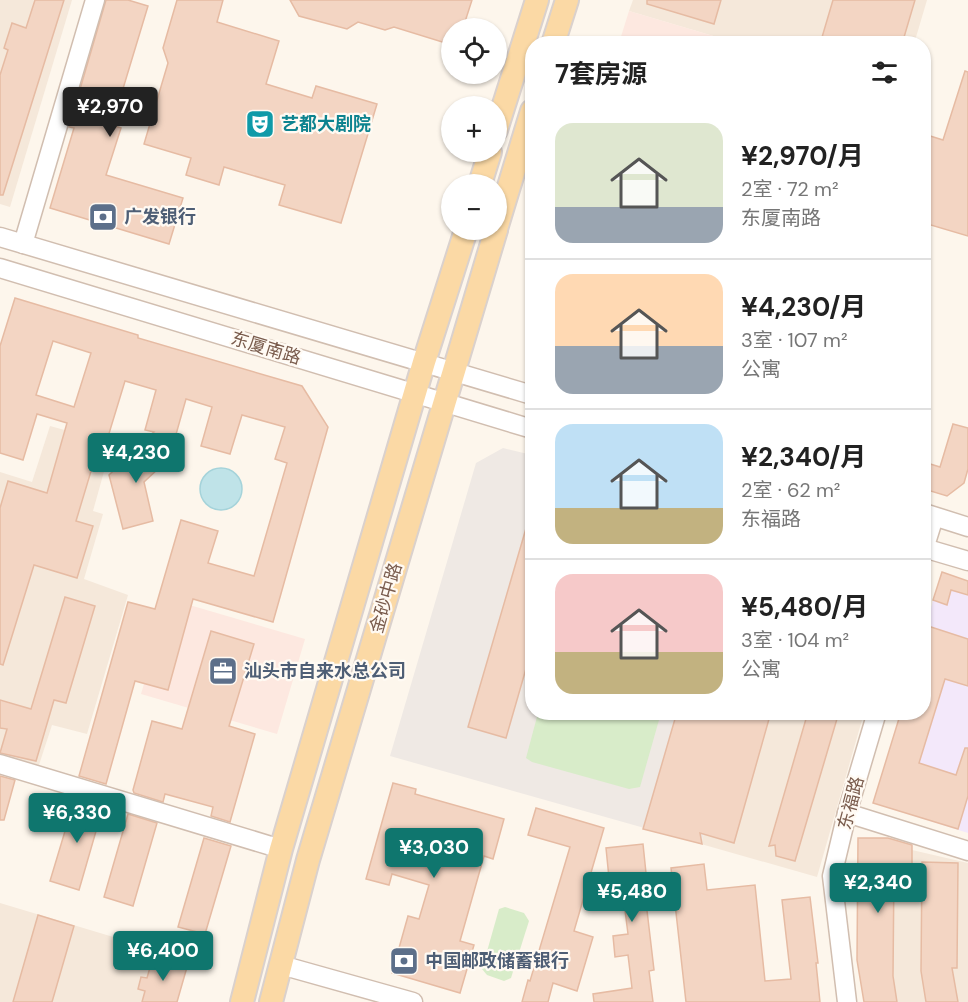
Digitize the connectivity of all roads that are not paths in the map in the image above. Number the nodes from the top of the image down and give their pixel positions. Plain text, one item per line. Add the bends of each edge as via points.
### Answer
1 (95, 0) edge
2 (537, 0) edge
3 (567, 0) edge
4 (526, 36) edge
5 (556, 36) edge
6 (525, 38) edge
7 (507, 96) edge
8 (525, 134) edge
9 (507, 193) edge
10 (0, 237) edge
11 (463, 240) edge
12 (493, 240) edge
13 (23, 244) junction
14 (0, 268) edge
15 (424, 362) junction
16 (453, 371) junction
17 (415, 394) junction
18 (525, 394) edge
19 (444, 402) junction
20 (525, 427) edge
21 (931, 516) edge
22 (968, 527) edge
23 (931, 550) edge
24 (968, 561) edge
25 (875, 720) edge
26 (0, 764) edge
27 (848, 813) junction
28 (281, 849) junction
29 (968, 851) edge
30 (280, 965) junction
31 (242, 1002) edge
32 (271, 1002) edge
33 (413, 1002) edge
34 (847, 1002) edge

1 - 13 street
2 - 4 main road
3 - 5 main road
6 - 7 main road
8 - 9 main road, 金砂中路
10 - 13 street, 东厦南路
11 - 15 main road, 金砂中路
12 - 16 main road, 金砂中路
13 - 15 street, 东厦南路
14 - 17 street, 东厦南路
15 - 16 street, 东厦南路
15 - 17 main road, 金砂中路
16 - 18 street, 东厦南路
16 - 19 main road, 金砂中路
17 - 19 street, 东厦南路
17 - 28 main road, 金砂中路
19 - 20 street, 东厦南路
19 - 30 main road, 金砂中路
21 - 22 street
23 - 24 street
25 - 27 street, 东福路
26 - 28 street
27 - 29 street
27 - 34 street, 东福路 via 832,876
28 - 31 main road, 金砂中路
30 - 32 main road, 金砂中路
30 - 33 street

